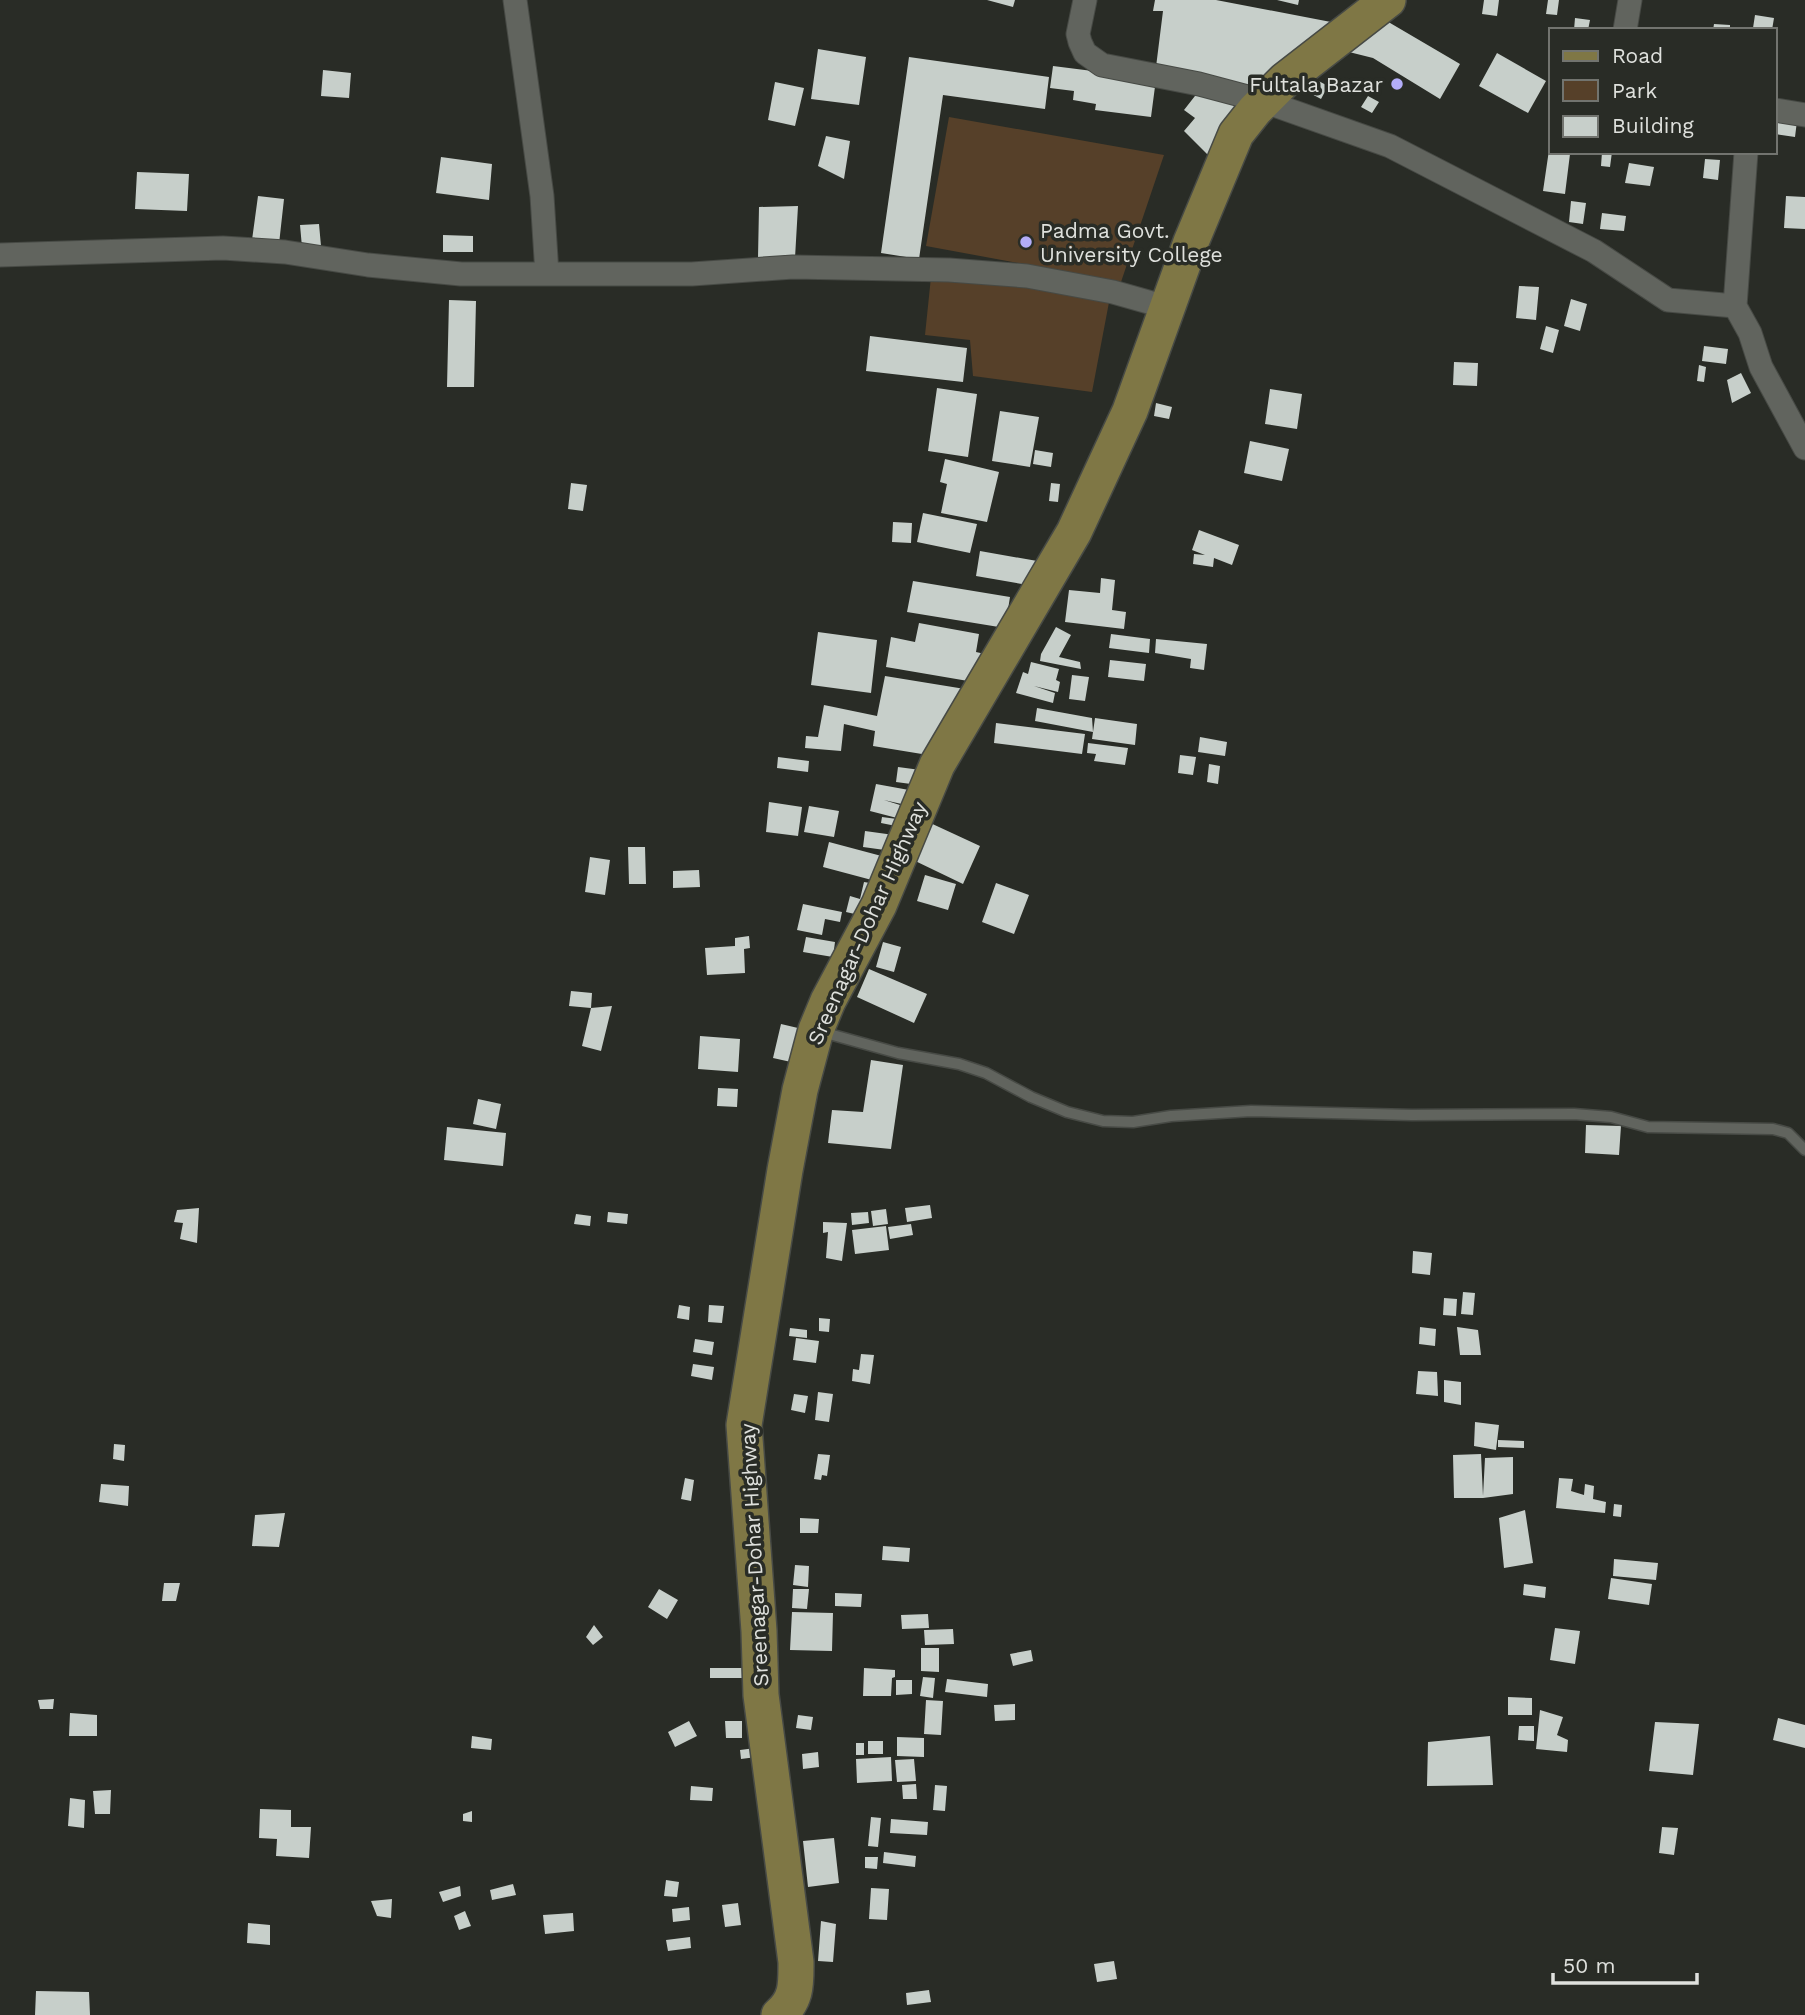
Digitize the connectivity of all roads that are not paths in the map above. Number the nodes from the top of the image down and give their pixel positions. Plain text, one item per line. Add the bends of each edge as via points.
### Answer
1 (515, 0) edge
2 (1085, 0) edge
3 (1388, 0) edge
4 (1630, 0) edge
5 (1625, 28) edge
6 (1263, 101) junction
7 (1777, 110) edge
8 (1805, 115) edge
9 (1746, 154) edge
10 (0, 254) edge
11 (547, 274) junction
12 (1735, 306) junction
13 (1166, 307) junction
14 (1805, 448) edge
15 (816, 1030) junction
16 (1805, 1150) edge
17 (779, 2015) edge

1 - 11 street via 542,196
2 - 6 street via 1080,42 1085,53 1102,65
3 - 6 main road, Sreenagar-Dohar Highway
4 - 5 street
6 - 12 street via 1390,146 1594,251 1668,300
6 - 13 main road, Sreenagar-Dohar Highway via 1236,134
7 - 8 street
9 - 12 street
10 - 11 street via 223,248 444,274
11 - 13 street via 692,274 793,267 949,270 1027,276
12 - 14 street
13 - 15 main road, Sreenagar-Dohar Highway via 1130,411 1074,531 937,765 878,905
15 - 16 lane via 986,1073 1067,1112 1103,1121 1251,1111 1574,1114 1648,1127 1773,1129 1788,1133
15 - 17 main road, Sreenagar-Dohar Highway via 785,1170 744,1425 761,1695 796,1962 796,1992

